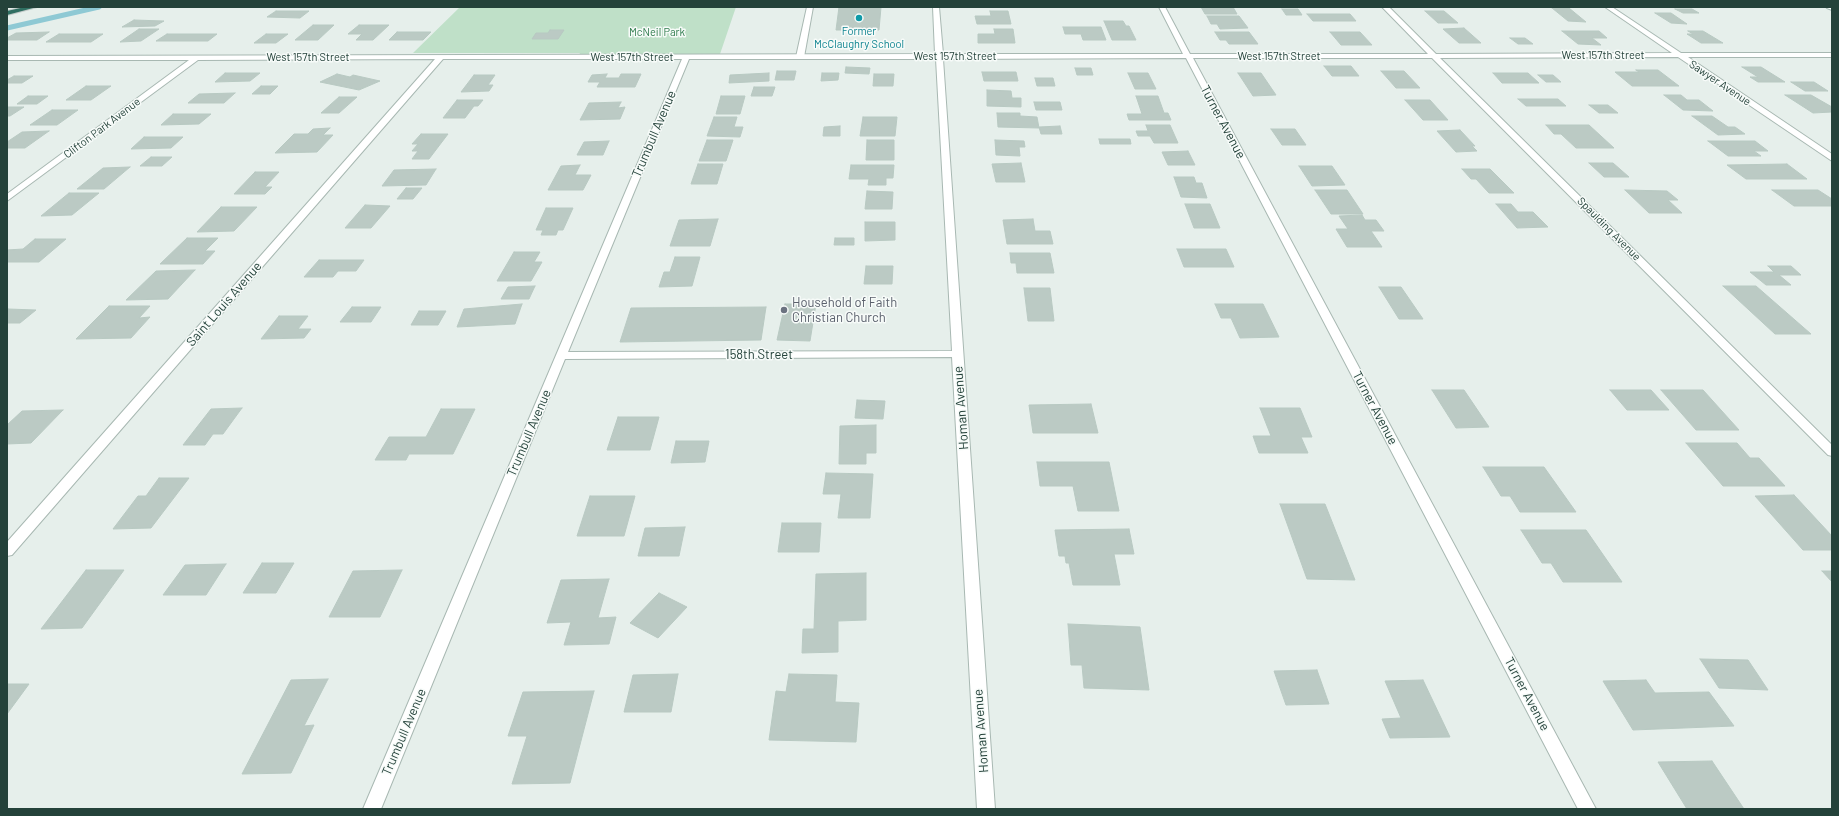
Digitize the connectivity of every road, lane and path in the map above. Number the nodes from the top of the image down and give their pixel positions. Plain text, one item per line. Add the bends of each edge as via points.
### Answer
1 (34, 7) edge
2 (810, 7) edge
3 (936, 7) edge
4 (1162, 7) edge
5 (1385, 7) edge
6 (1608, 7) edge
7 (7, 13) edge
8 (1434, 55) junction
9 (1679, 55) junction
10 (1832, 55) edge
11 (939, 56) junction
12 (1188, 56) junction
13 (441, 57) junction
14 (686, 57) junction
15 (800, 57) junction
16 (7, 58) edge
17 (196, 58) junction
18 (1832, 158) edge
19 (7, 198) edge
20 (957, 354) junction
21 (561, 356) junction
22 (1832, 452) edge
23 (7, 551) edge
24 (372, 809) edge
25 (986, 809) edge
26 (1588, 809) edge

1 - 7 highway
2 - 15 street
3 - 11 street, Homan Avenue
4 - 12 street, Turner Avenue
5 - 8 street, Spaulding Avenue
6 - 9 street, Sawyer Avenue
8 - 9 street, West 157th Street
8 - 12 street, West 157th Street
8 - 22 street, Spaulding Avenue
9 - 10 street, West 157th Street
9 - 18 street, Sawyer Avenue
11 - 12 street, West 157th Street
11 - 15 street, West 157th Street
11 - 20 street, Homan Avenue
12 - 26 street, Turner Avenue
13 - 14 street, West 157th Street
13 - 17 street, West 157th Street
13 - 23 street, Saint Louis Avenue
14 - 15 street, West 157th Street
14 - 21 street, Trumbull Avenue
16 - 17 street, West 157th Street
17 - 19 street, Clifton Park Avenue
20 - 21 street, 158th Street
20 - 25 street, Homan Avenue
21 - 24 street, Trumbull Avenue

